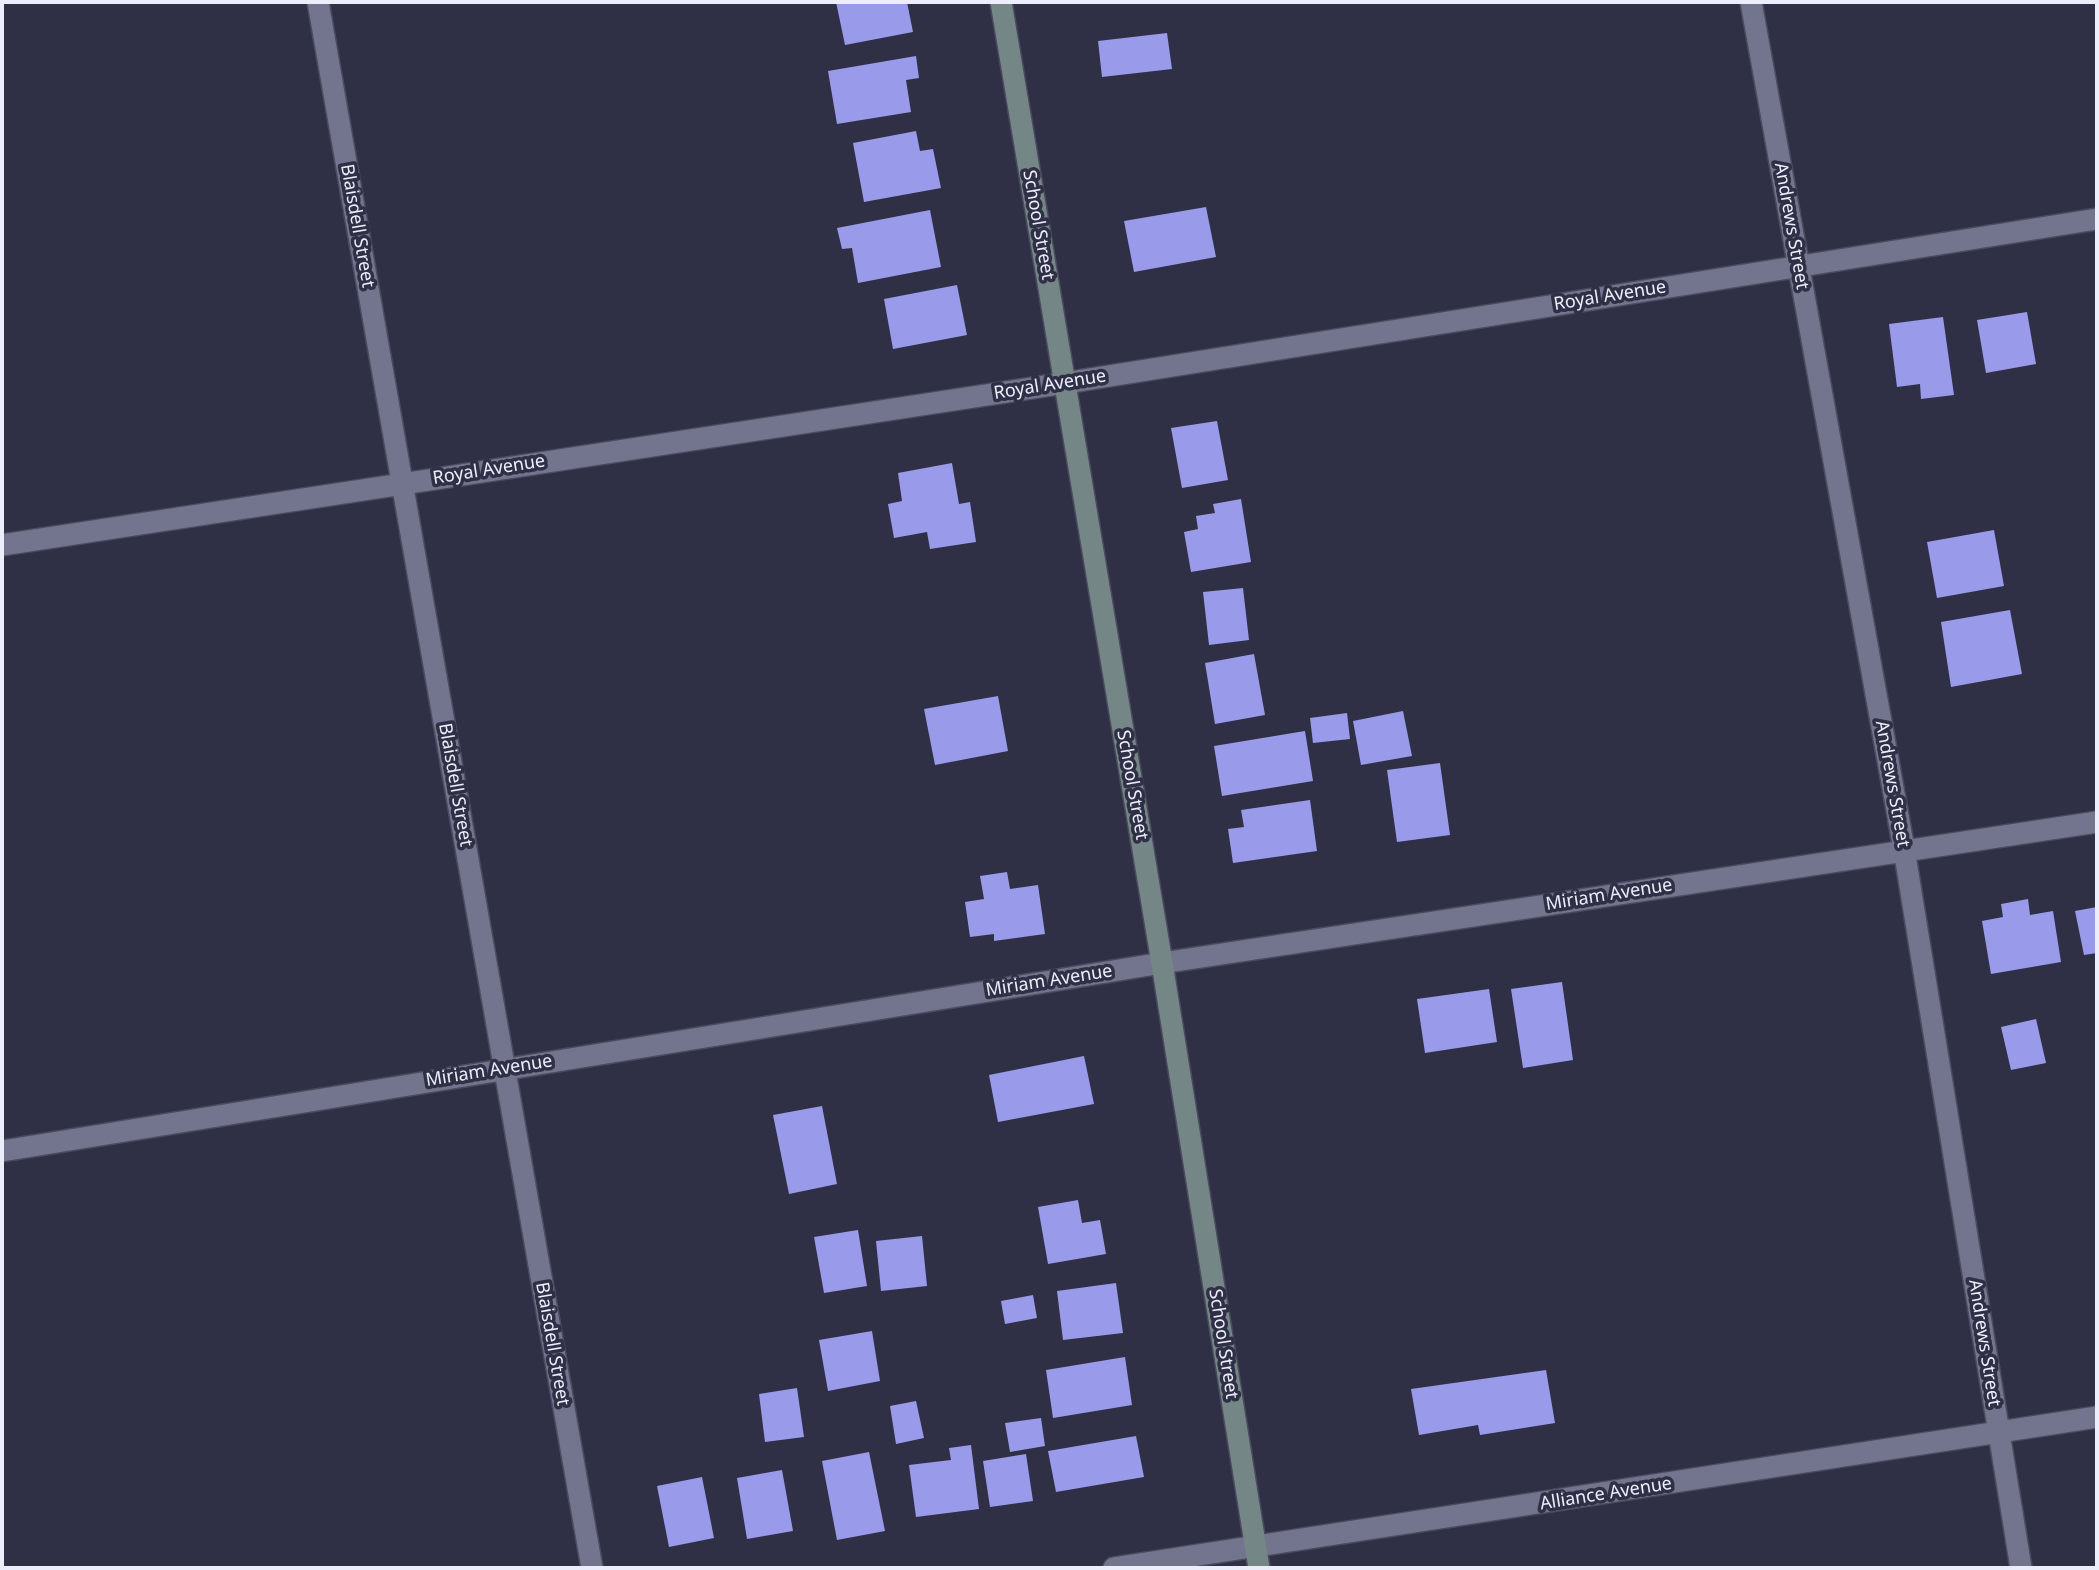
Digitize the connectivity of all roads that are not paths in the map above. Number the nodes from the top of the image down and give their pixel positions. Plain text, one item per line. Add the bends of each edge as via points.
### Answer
1 (318, 2) edge
2 (1001, 2) edge
3 (1752, 2) edge
4 (2097, 219) edge
5 (1797, 266) junction
6 (1065, 383) junction
7 (402, 483) junction
8 (2, 545) edge
9 (2097, 822) edge
10 (1904, 849) junction
11 (1162, 963) junction
12 (504, 1068) junction
13 (2, 1151) edge
14 (2097, 1417) edge
15 (1999, 1433) junction
16 (1257, 1558) edge
17 (592, 1568) edge
18 (1114, 1568) edge
19 (2021, 1568) edge

1 - 7 street, Blaisdell Street
2 - 6 main road, School Street
3 - 5 street, Andrews Street
4 - 5 street, Royal Avenue
5 - 6 street, Royal Avenue
5 - 10 street, Andrews Street
6 - 7 street, Royal Avenue
6 - 11 main road, School Street
7 - 8 street, Royal Avenue
7 - 12 street, Blaisdell Street
9 - 10 street, Miriam Avenue
10 - 11 street, Miriam Avenue
10 - 15 street, Andrews Street
11 - 12 street, Miriam Avenue
11 - 16 main road, School Street
12 - 13 street, Miriam Avenue
12 - 17 street, Blaisdell Street
14 - 15 street, Alliance Avenue
15 - 16 street, Alliance Avenue
15 - 19 street, Andrews Street
16 - 18 street, Alliance Avenue

